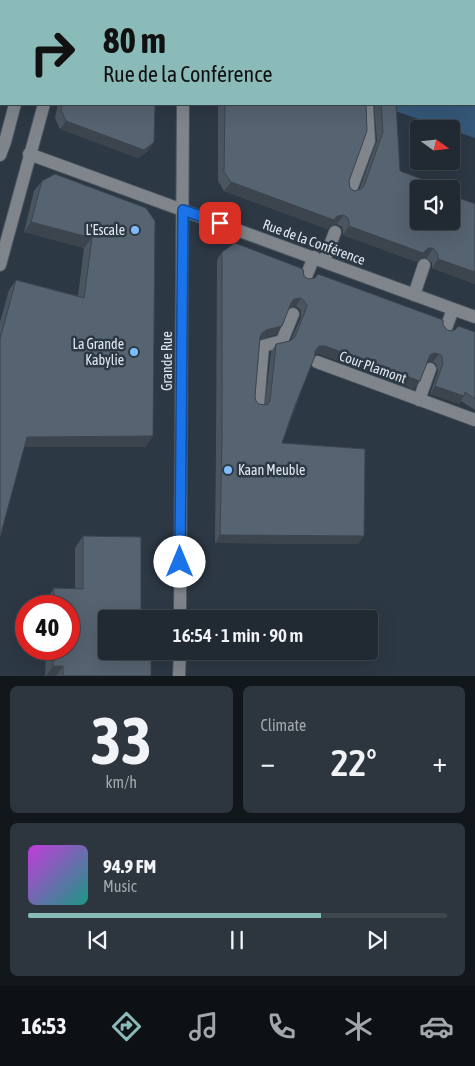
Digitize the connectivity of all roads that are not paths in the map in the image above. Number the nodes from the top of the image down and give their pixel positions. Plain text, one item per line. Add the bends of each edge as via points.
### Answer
1 (15, 105) edge
2 (44, 105) edge
3 (183, 105) edge
4 (367, 105) edge
5 (30, 154) junction
6 (0, 155) edge
7 (350, 192) edge
8 (183, 210) junction
9 (335, 232) edge
10 (319, 259) junction
11 (0, 265) edge
12 (424, 265) edge
13 (305, 279) edge
14 (414, 294) junction
15 (453, 309) junction
16 (293, 314) edge
17 (475, 317) edge
18 (445, 331) edge
19 (317, 362) edge
20 (430, 369) edge
21 (419, 400) junction
22 (258, 406) edge
23 (475, 420) edge
24 (180, 610) edge
25 (180, 660) edge
26 (179, 676) edge

1 - 6 street
2 - 5 street
3 - 8 street, Grande Rue
4 - 7 street via 369,140
5 - 8 street, Rue de la Conférence
5 - 11 street
8 - 10 street, Rue de la Conférence
8 - 24 street, Grande Rue
9 - 10 street
10 - 13 street
10 - 14 street, Rue de la Conférence
12 - 14 street
14 - 15 street, Rue de la Conférence
15 - 17 street, Rue de la Conférence
15 - 18 street
16 - 22 street via 282,341 263,346
19 - 21 street, Cour Plamont
20 - 21 street, Cour Plamont
21 - 23 street, Cour Plamont
25 - 26 street

